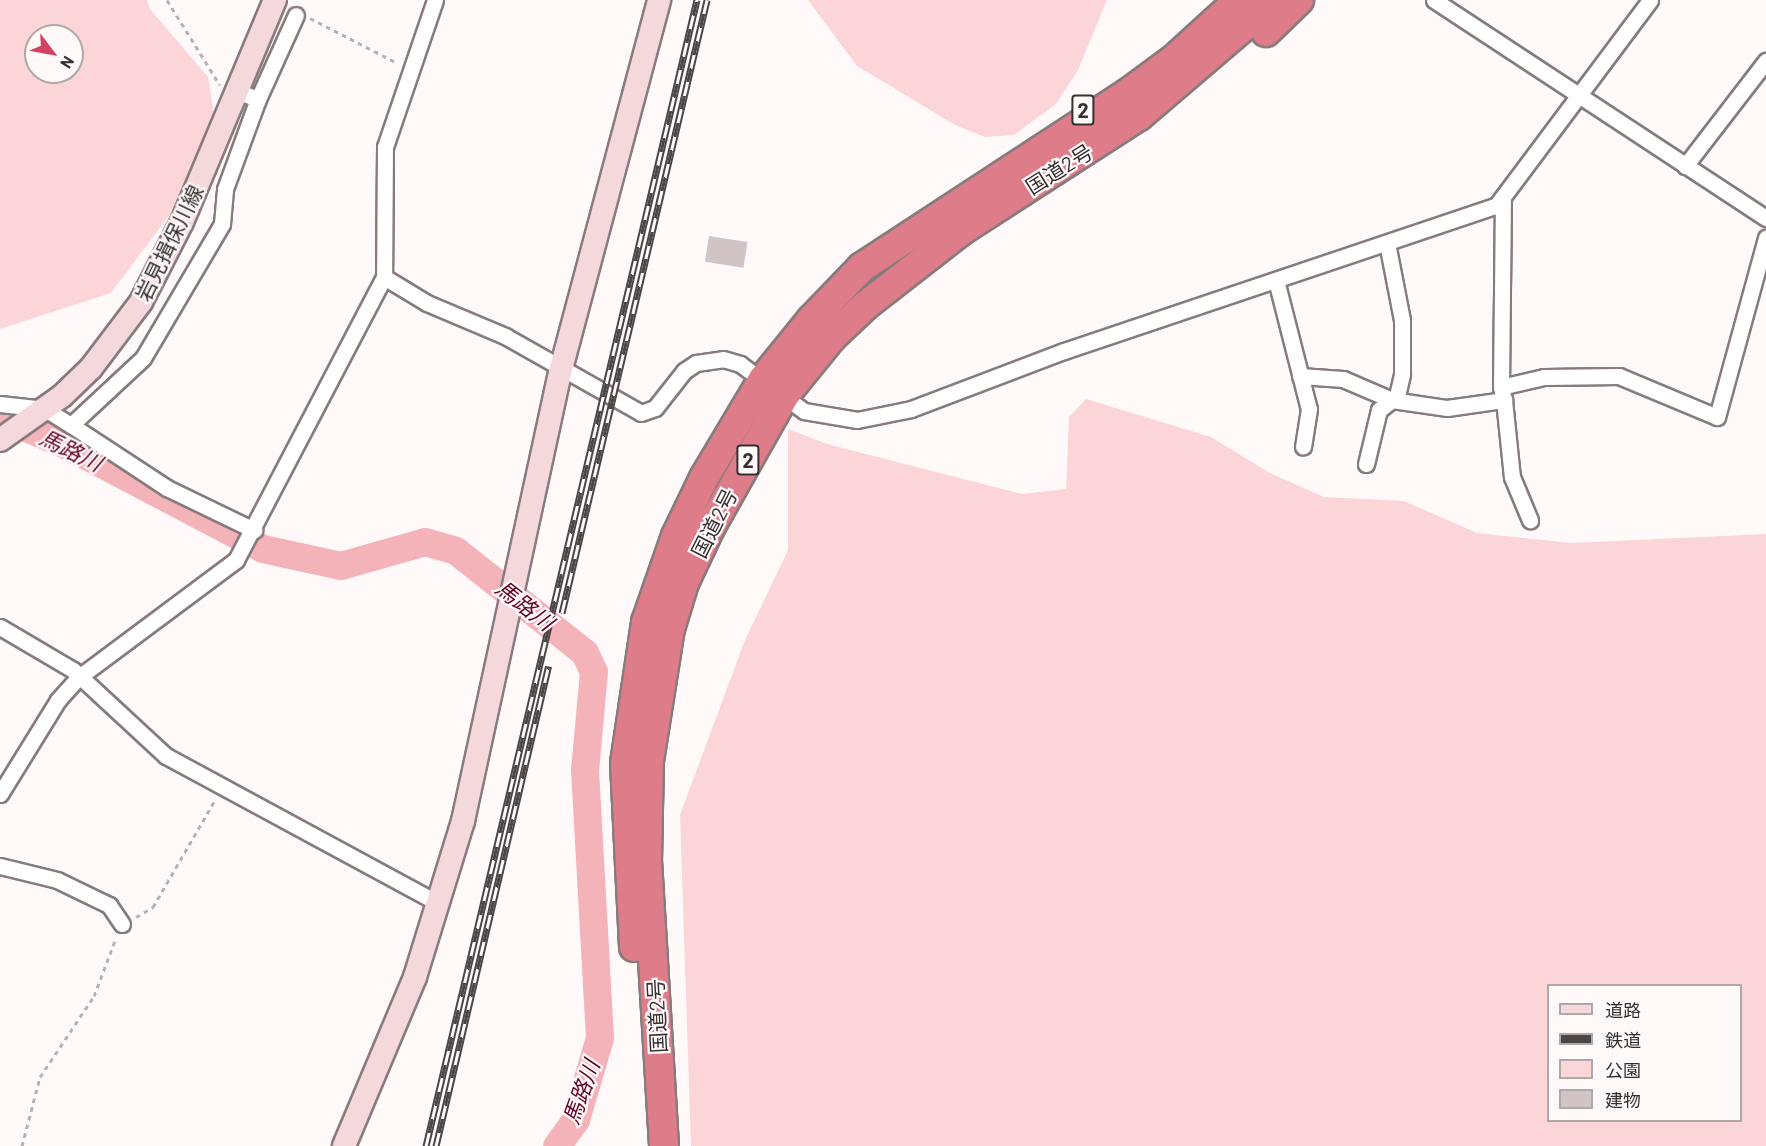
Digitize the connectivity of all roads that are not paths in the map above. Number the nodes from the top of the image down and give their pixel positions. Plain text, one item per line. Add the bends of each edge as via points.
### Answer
1 (275, 0) edge
2 (435, 0) edge
3 (659, 0) edge
4 (1216, 0) edge
5 (1239, 0) edge
6 (1275, 0) edge
7 (1299, 0) edge
8 (1434, 0) edge
9 (1650, 0) edge
10 (296, 15) road end
11 (1766, 60) edge
12 (236, 91) junction
13 (1578, 98) junction
14 (258, 99) junction
15 (1685, 166) junction
16 (1503, 198) junction
17 (1766, 218) edge
18 (952, 221) junction
19 (1766, 238) edge
20 (1387, 243) junction
21 (384, 277) junction
22 (1276, 280) junction
23 (561, 369) junction
24 (1300, 376) junction
25 (774, 387) junction
26 (1502, 393) junction
27 (1392, 400) junction
28 (0, 404) edge
29 (40, 413) junction
30 (71, 425) junction
31 (2, 439) edge
32 (1303, 447) dead end
33 (1365, 464) dead end
34 (1530, 520) dead end
35 (252, 533) junction
36 (0, 627) edge
37 (79, 677) junction
38 (0, 794) edge
39 (0, 866) edge
40 (440, 903) junction
41 (122, 924) road end
42 (344, 1146) edge
43 (649, 1146) edge
44 (664, 1146) edge

1 - 12 street, 岩見揖保川線
2 - 21 street via 385,147
3 - 23 street
4 - 18 highway, 2 via 1159,52 966,188
5 - 18 highway, 国道2号 / 2 via 1173,60
6 - 18 highway, 国道2号 / 2 via 1139,116
7 - 18 highway via 1200,89 1095,162 1015,210
8 - 13 street
9 - 13 street
10 - 14 street
11 - 15 street
12 - 14 street
12 - 29 street, 岩見揖保川線 via 182,222 141,302 91,368
13 - 15 street
13 - 16 street
14 - 30 street via 225,189 222,224 196,274 143,358
15 - 17 street
16 - 20 street via 1496,206
16 - 26 street
18 - 25 highway, 国道2号 / 2
19 - 26 street via 1717,417 1619,376 1544,377
20 - 22 street
20 - 27 street via 1402,320 1402,374
21 - 23 street
21 - 35 street via 304,423
22 - 24 street
22 - 25 street via 1064,351 911,409 857,420 804,411
23 - 25 street via 641,413 655,408 684,371 696,363 723,359
23 - 40 street via 507,623
24 - 27 street via 1343,379
24 - 32 street via 1309,409
25 - 43 highway, 国道2号 / 2 via 704,478 659,576 646,622 625,763 627,866
25 - 44 highway, 国道2号 / 2 via 684,583 668,640 649,761 648,862
26 - 27 street via 1447,408
26 - 34 street via 1512,477
27 - 33 street via 1379,410
28 - 29 street
29 - 30 street
29 - 31 street, 岩見揖保川線
30 - 35 street via 167,488
35 - 37 street via 241,553 219,574
36 - 37 street
37 - 38 street via 58,700
37 - 40 street via 152,746 222,788
39 - 41 street via 57,880 109,905
40 - 42 street via 415,977

